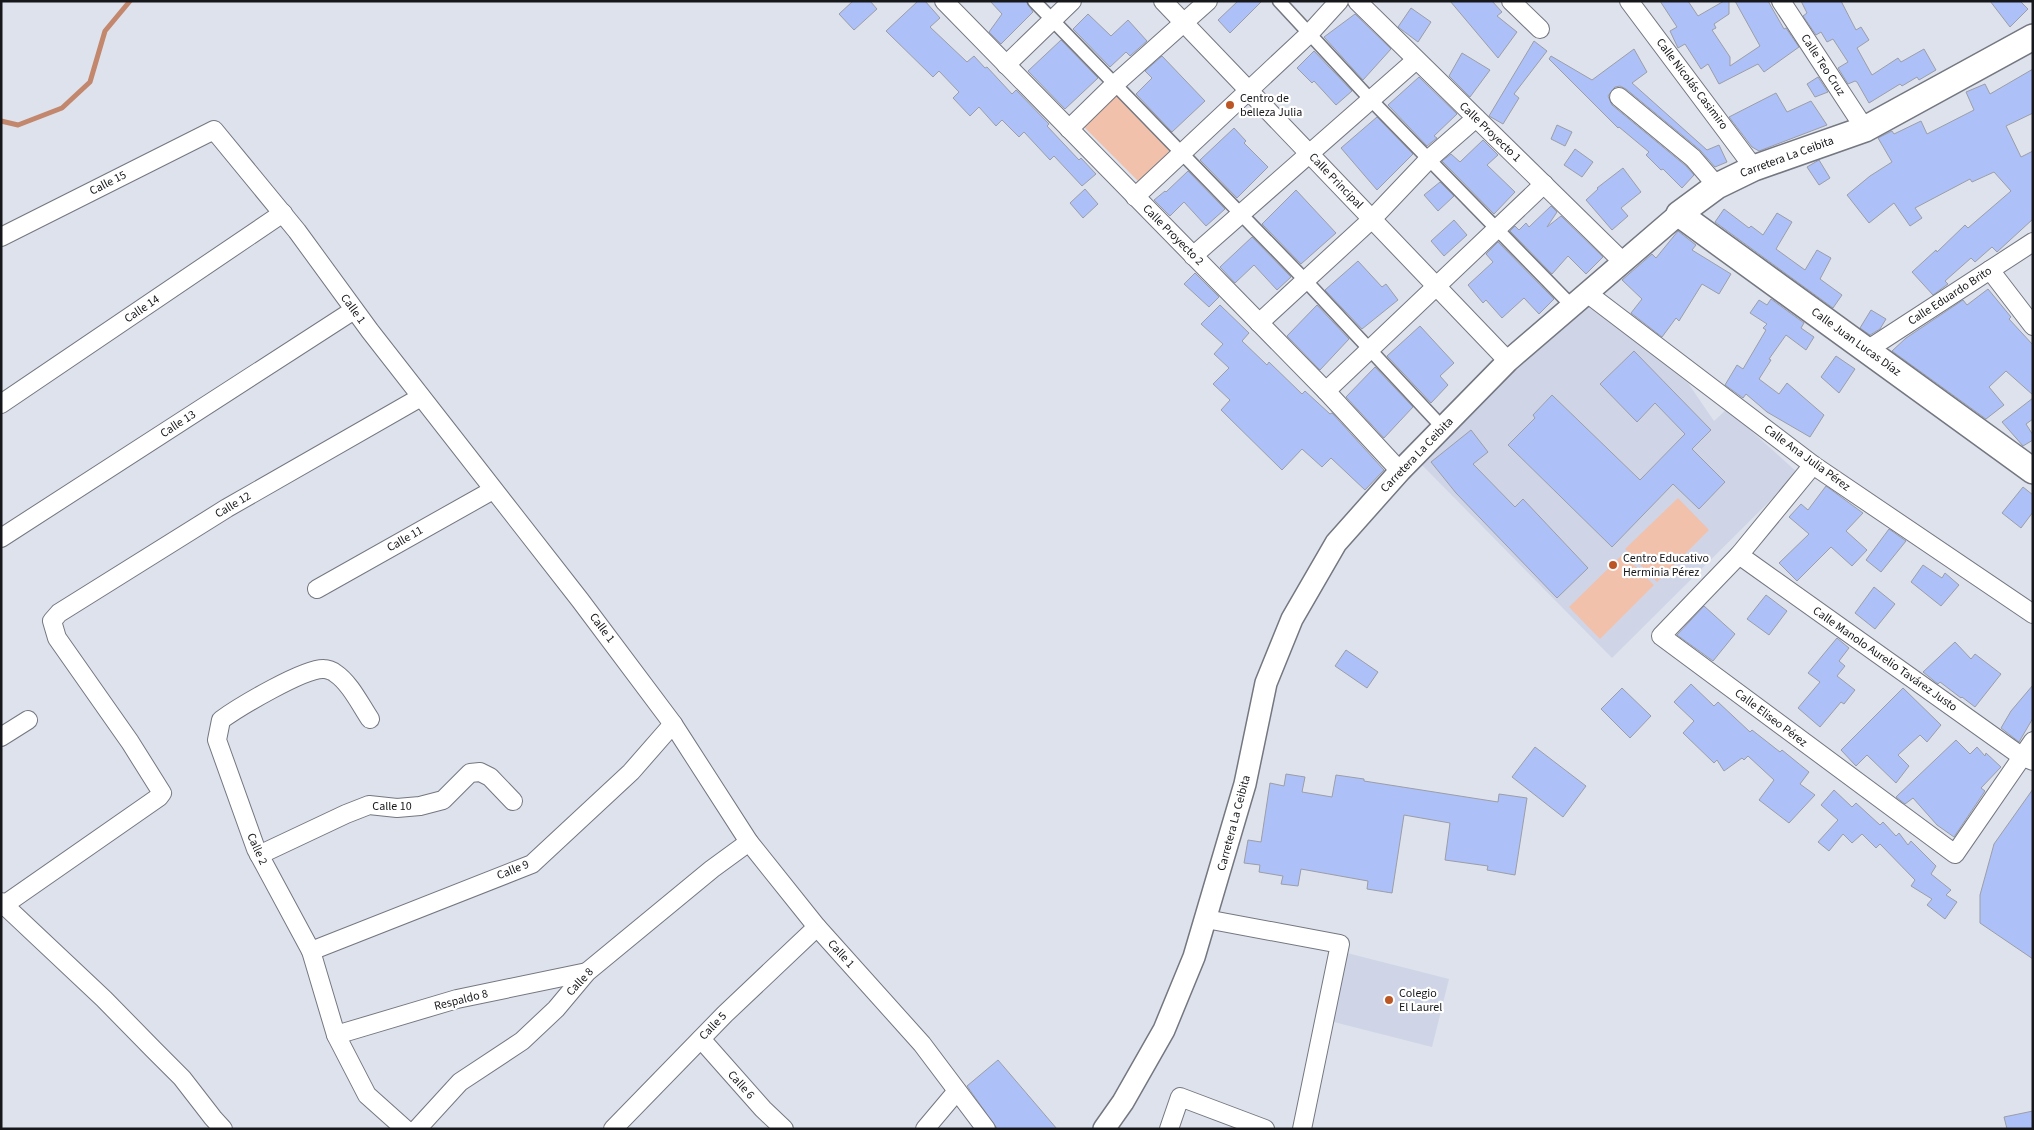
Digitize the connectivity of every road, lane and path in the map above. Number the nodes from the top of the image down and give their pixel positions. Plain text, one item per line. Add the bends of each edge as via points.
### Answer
1 (944, 1) edge
2 (1034, 1) edge
3 (1072, 1) edge
4 (1164, 1) edge
5 (1208, 1) edge
6 (1279, 1) edge
7 (1339, 1) edge
8 (1357, 1) edge
9 (1511, 1) edge
10 (1630, 1) edge
11 (1781, 1) edge
12 (1053, 20) junction
13 (1184, 23) junction
14 (1540, 28) dead end
15 (1309, 34) junction
16 (2029, 36) edge
17 (1416, 60) junction
18 (1006, 65) junction
19 (1115, 84) junction
20 (1250, 91) junction
21 (1619, 97) dead end
22 (1371, 100) junction
23 (1476, 118) junction
24 (1865, 129) junction
25 (214, 130) joint
26 (1069, 130) junction
27 (1182, 154) junction
28 (1310, 154) junction
29 (1429, 160) junction
30 (1754, 168) junction
31 (1544, 184) junction
32 (1717, 186) junction
33 (1135, 197) junction
34 (283, 214) junction
35 (1679, 214) junction
36 (1242, 215) junction
37 (1372, 219) junction
38 (1497, 229) junction
39 (1, 237) edge
40 (2033, 242) edge
41 (1193, 256) junction
42 (1623, 262) junction
43 (1990, 270) junction
44 (1305, 280) junction
45 (1437, 287) junction
46 (1579, 300) junction
47 (354, 310) junction
48 (1258, 323) junction
49 (2033, 326) edge
50 (1370, 350) junction
51 (1867, 350) junction
52 (1508, 361) junction
53 (1326, 391) junction
54 (421, 397) junction
55 (1, 404) edge
56 (1443, 428) junction
57 (1813, 465) junction
58 (1400, 471) junction
59 (2033, 471) edge
60 (493, 490) junction
61 (1, 538) edge
62 (1739, 555) junction
63 (317, 589) dead end
64 (2033, 614) edge
65 (370, 719) dead end
66 (28, 720) dead end
67 (673, 724) junction
68 (1, 737) edge
69 (2033, 741) edge
70 (2027, 758) edge
71 (513, 801) dead end
72 (749, 842) junction
73 (258, 855) junction
74 (2, 905) edge
75 (1206, 919) junction
76 (817, 927) junction
77 (311, 951) junction
78 (587, 972) junction
79 (336, 1035) junction
80 (700, 1039) junction
81 (957, 1091) junction
82 (623, 1126) edge
83 (223, 1129) edge
84 (405, 1129) edge
85 (417, 1129) edge
86 (784, 1129) edge
87 (925, 1129) edge
88 (986, 1129) edge
89 (1104, 1129) edge
90 (1168, 1129) edge
91 (1265, 1129) edge
92 (1302, 1129) edge

1 - 18 street, Calle Proyecto 2
2 - 12 street
3 - 12 street
4 - 13 street, Calle Principal
5 - 13 street
6 - 15 street
7 - 15 street
8 - 17 street, Calle Proyecto 1
9 - 14 street
10 - 30 street, Calle Nicolás Casimiro
11 - 24 street, Calle Teo Cruz
12 - 18 street
12 - 19 street
13 - 19 street
13 - 20 street, Calle Principal
15 - 20 street
15 - 22 street
16 - 24 main road, Carretera La Ceibita
17 - 22 street
17 - 23 street, Calle Proyecto 1
18 - 26 street, Calle Proyecto 2
19 - 26 street
19 - 27 street
20 - 27 street
20 - 28 street, Calle Principal
21 - 32 street via 1694,158
22 - 28 street
22 - 29 street
23 - 29 street
23 - 31 street, Calle Proyecto 1
24 - 30 main road, Carretera La Ceibita
25 - 34 street, Calle 1
25 - 39 street, Calle 15
26 - 33 street, Calle Proyecto 2
27 - 33 street
27 - 36 street
28 - 36 street
28 - 37 street, Calle Principal
29 - 37 street
29 - 38 street
30 - 32 main road, Carretera La Ceibita
31 - 38 street
31 - 42 street, Calle Proyecto 1
32 - 35 main road, Carretera La Ceibita
33 - 41 street, Calle Proyecto 2
34 - 47 street, Calle 1
34 - 55 street, Calle 14
35 - 42 street, Carretera La Ceibita
35 - 51 main road, Calle Juan Lucas Díaz
36 - 41 street
36 - 44 street
37 - 44 street
37 - 45 street, Calle Principal
38 - 45 street
38 - 46 street
40 - 43 street, Calle Eduardo Brito
41 - 48 street, Calle Proyecto 2
42 - 46 street, Carretera La Ceibita
43 - 49 street
43 - 51 street, Calle Eduardo Brito
44 - 48 street
44 - 50 street
45 - 50 street
45 - 52 street, Calle Principal
46 - 52 street, Carretera La Ceibita
46 - 57 street, Calle Ana Julia Pérez
47 - 54 street, Calle 1
47 - 61 street, Calle 13
48 - 53 street, Calle Proyecto 2
50 - 53 street
50 - 56 street
51 - 59 main road, Calle Juan Lucas Díaz
52 - 56 street, Carretera La Ceibita
53 - 58 street, Calle Proyecto 2
54 - 60 street, Calle 1
54 - 74 street, Calle 12 via 227,508 59,613 52,621 57,638 162,793
56 - 58 street, Carretera La Ceibita
57 - 62 street, Calle Eliseo Pérez
57 - 64 street, Calle Ana Julia Pérez
58 - 75 street, Carretera La Ceibita via 1336,543 1292,619 1266,683 1245,784
60 - 63 street, Calle 11
60 - 67 street, Calle 1
62 - 70 street, Calle Manolo Aurelio Tavárez Justo
62 - 70 street, Calle Eliseo Pérez via 1661,636 1955,854
65 - 73 street, Calle 2 via 346,683 334,672 324,669 266,693 221,720 217,740
66 - 68 street
67 - 72 street, Calle 1
67 - 77 street, Calle 9 via 630,772 532,864
69 - 70 street, Calle Eliseo Pérez
71 - 73 street, Calle 10 via 490,777 480,772 470,773 443,800 397,808 369,805
72 - 76 street, Calle 1
72 - 78 street, Calle 8
73 - 77 street, Calle 2
74 - 83 street via 104,999 182,1078
75 - 89 street, Carretera La Ceibita via 1164,1030
75 - 92 street via 1340,944
76 - 80 street, Calle 5
76 - 81 street, Calle 1 via 922,1044
77 - 79 street, Calle 2
78 - 79 street, Respaldo 8 via 457,999
78 - 85 street, Calle 8 via 556,1009 522,1041 460,1082
79 - 84 street, Calle 2 via 367,1095
80 - 82 street, Calle 5
80 - 86 street, Calle 6
81 - 87 street
81 - 88 street, Calle 1
90 - 91 street via 1180,1098

